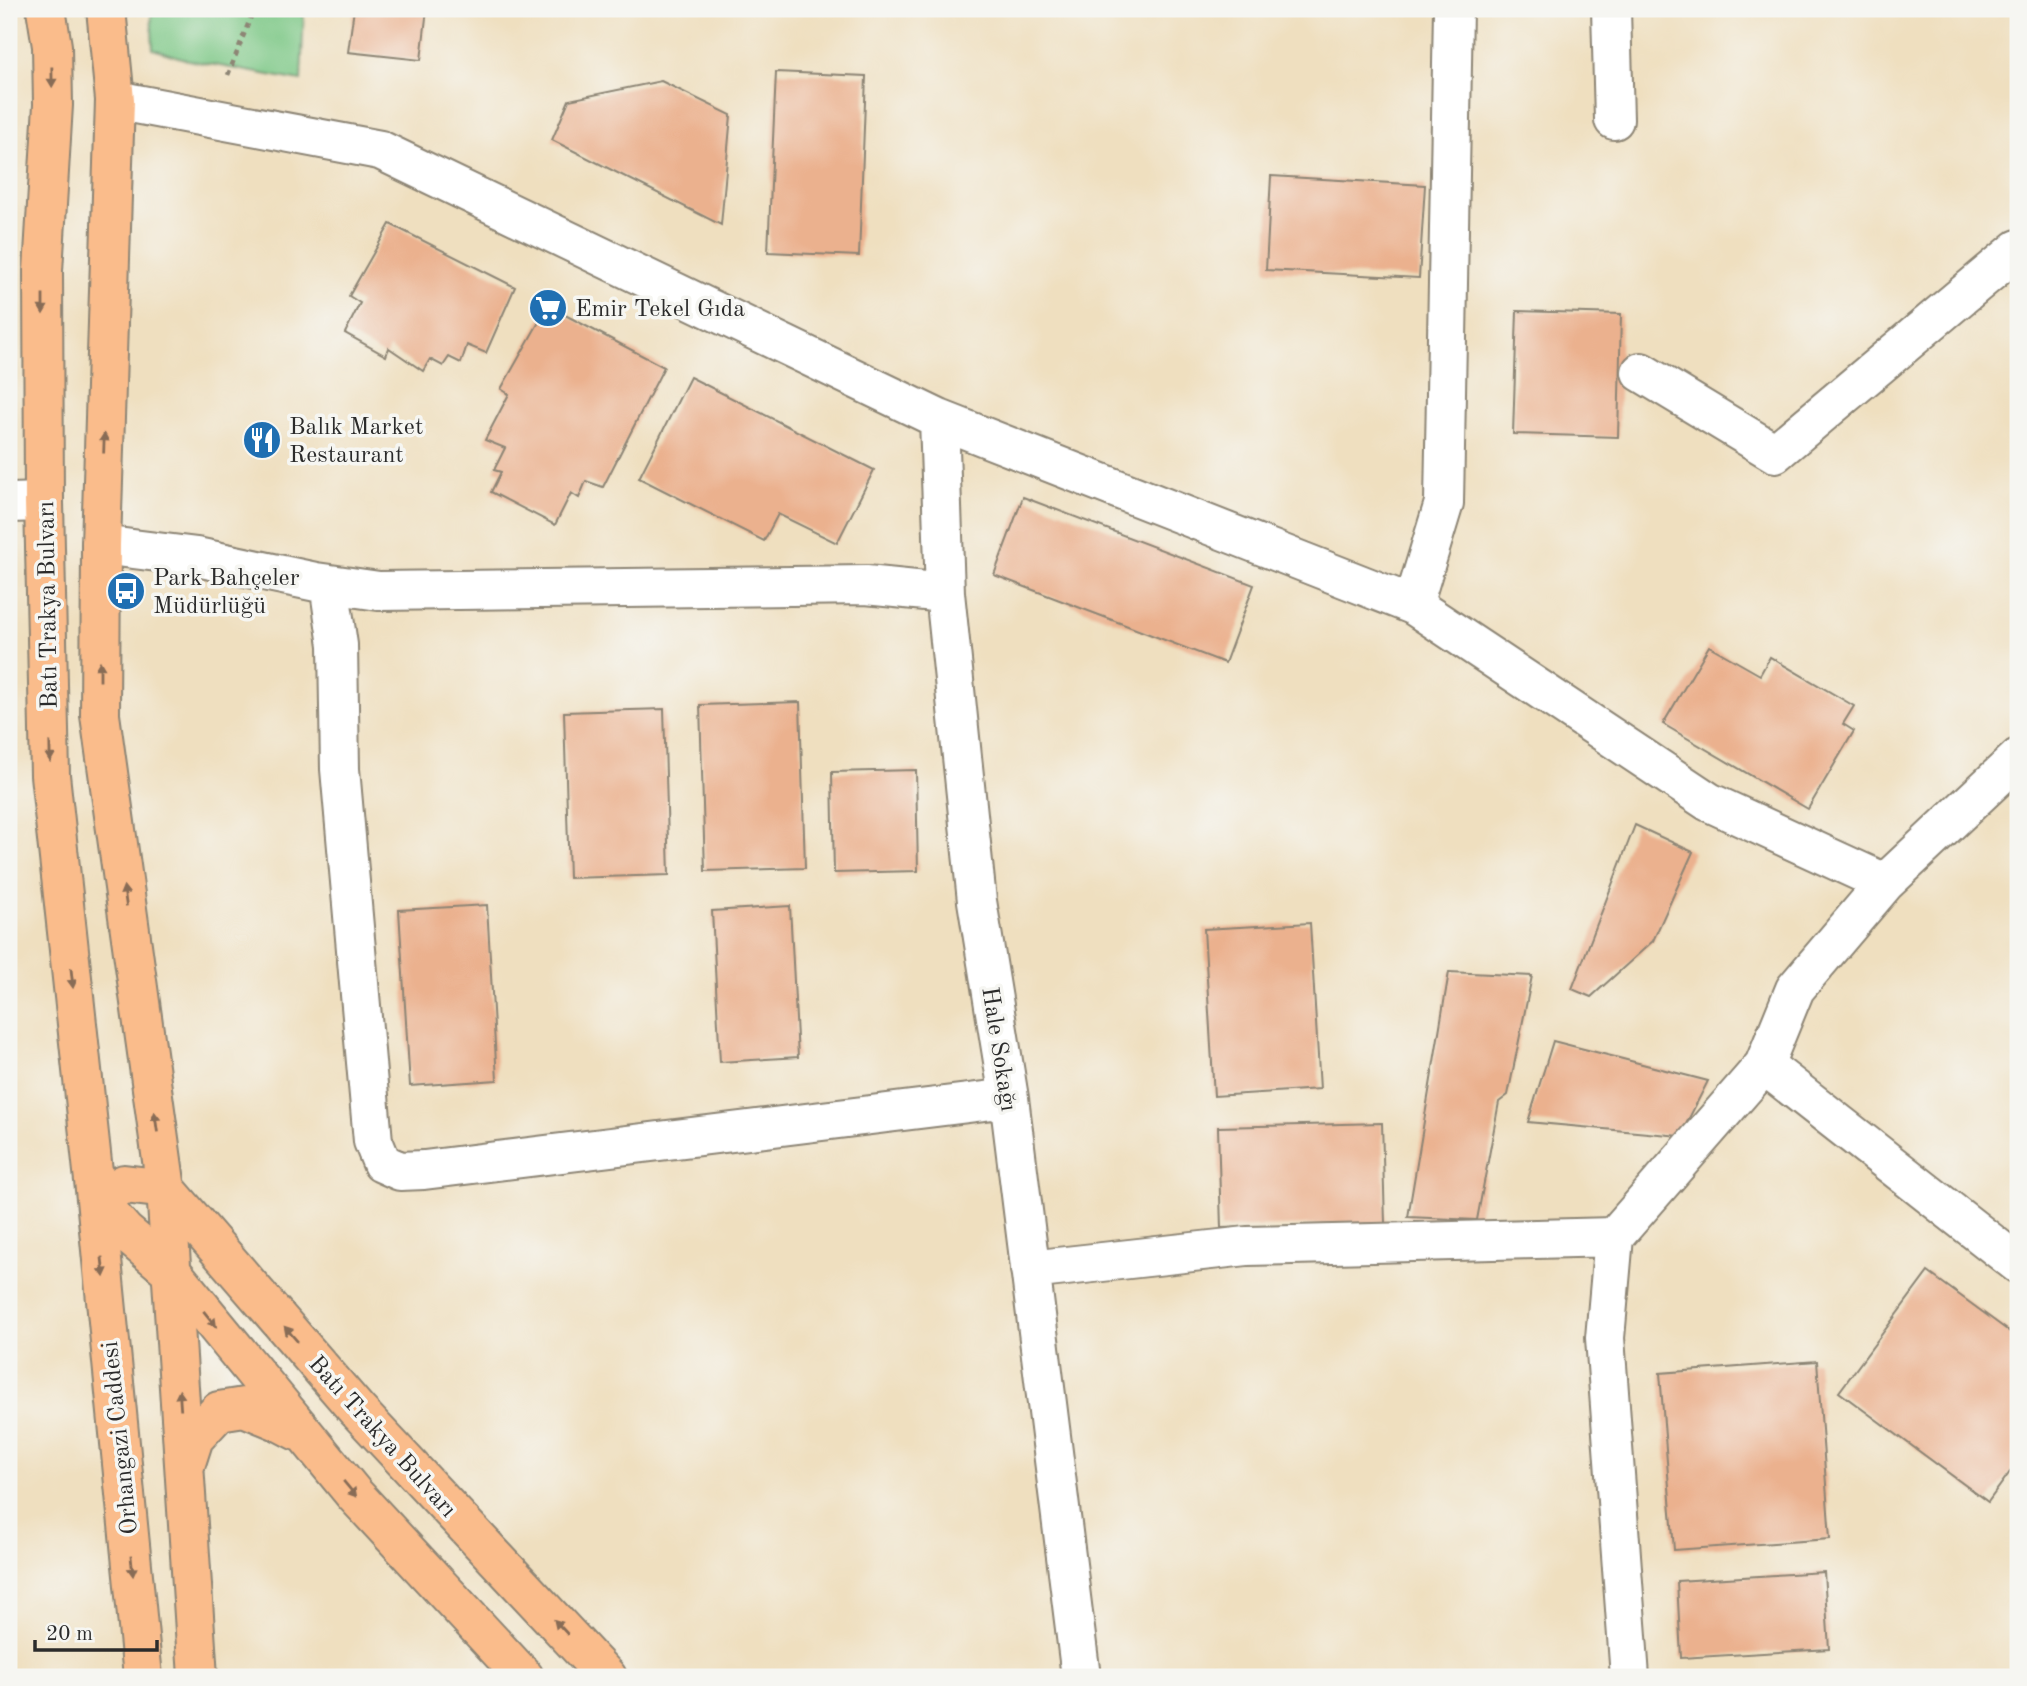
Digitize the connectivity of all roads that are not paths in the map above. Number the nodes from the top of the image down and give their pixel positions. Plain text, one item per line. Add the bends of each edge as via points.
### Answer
1 (46, 9) edge
2 (106, 9) edge
3 (1453, 9) edge
4 (1611, 9) edge
5 (115, 100) junction
6 (1614, 120) dead end
7 (2018, 249) edge
8 (1641, 372) dead end
9 (939, 419) junction
10 (26, 502) edge
11 (101, 545) junction
12 (329, 584) junction
13 (945, 593) junction
14 (1413, 606) junction
15 (2018, 758) edge
16 (1885, 883) junction
17 (1764, 1065) junction
18 (1009, 1098) junction
19 (166, 1189) junction
20 (96, 1199) junction
21 (1614, 1237) junction
22 (2018, 1264) edge
23 (1030, 1270) junction
24 (172, 1272) junction
25 (306, 1437) junction
26 (184, 1468) junction
27 (143, 1677) edge
28 (198, 1677) edge
29 (524, 1677) edge
30 (607, 1677) edge
31 (1081, 1677) edge
32 (1630, 1677) edge

1 -> 10 main road, Batı Trakya Bulvarı via 53,105
2 - 5 main road, Batı Trakya Bulvarı
3 - 14 street via 1444,503
4 - 6 street
5 - 9 street via 380,150
11 -> 5 main road, Batı Trakya Bulvarı
7 - 8 street via 1775,453
9 - 13 street, Hale Sokağı
9 - 14 street
10 -> 20 main road, Batı Trakya Bulvarı
11 - 12 street via 197,557
19 -> 11 main road, Batı Trakya Bulvarı via 100,715
12 - 13 street via 379,592 866,585
12 - 18 street via 338,645 340,769 373,1141 382,1163 400,1171 424,1170
13 - 18 street, Hale Sokağı via 977,901
14 - 16 street via 1709,802
15 - 16 street
16 - 17 street via 1795,989
17 - 21 street
17 - 22 street
18 - 23 street, Hale Sokağı
19 - 20 main road via 124,1184
19 - 24 main road, Batı Trakya Bulvarı
30 -> 19 main road, Batı Trakya Bulvarı via 358,1410
20 - 24 main road via 125,1232
20 -> 27 main road, Orhangazi Caddesi
21 - 23 street via 1247,1246
21 - 32 street via 1605,1338
23 - 31 street, Hale Sokağı
24 -> 25 main road
26 -> 24 main road
25 - 26 main road via 244,1407 219,1411 194,1438
25 -> 29 main road
26 - 28 main road

